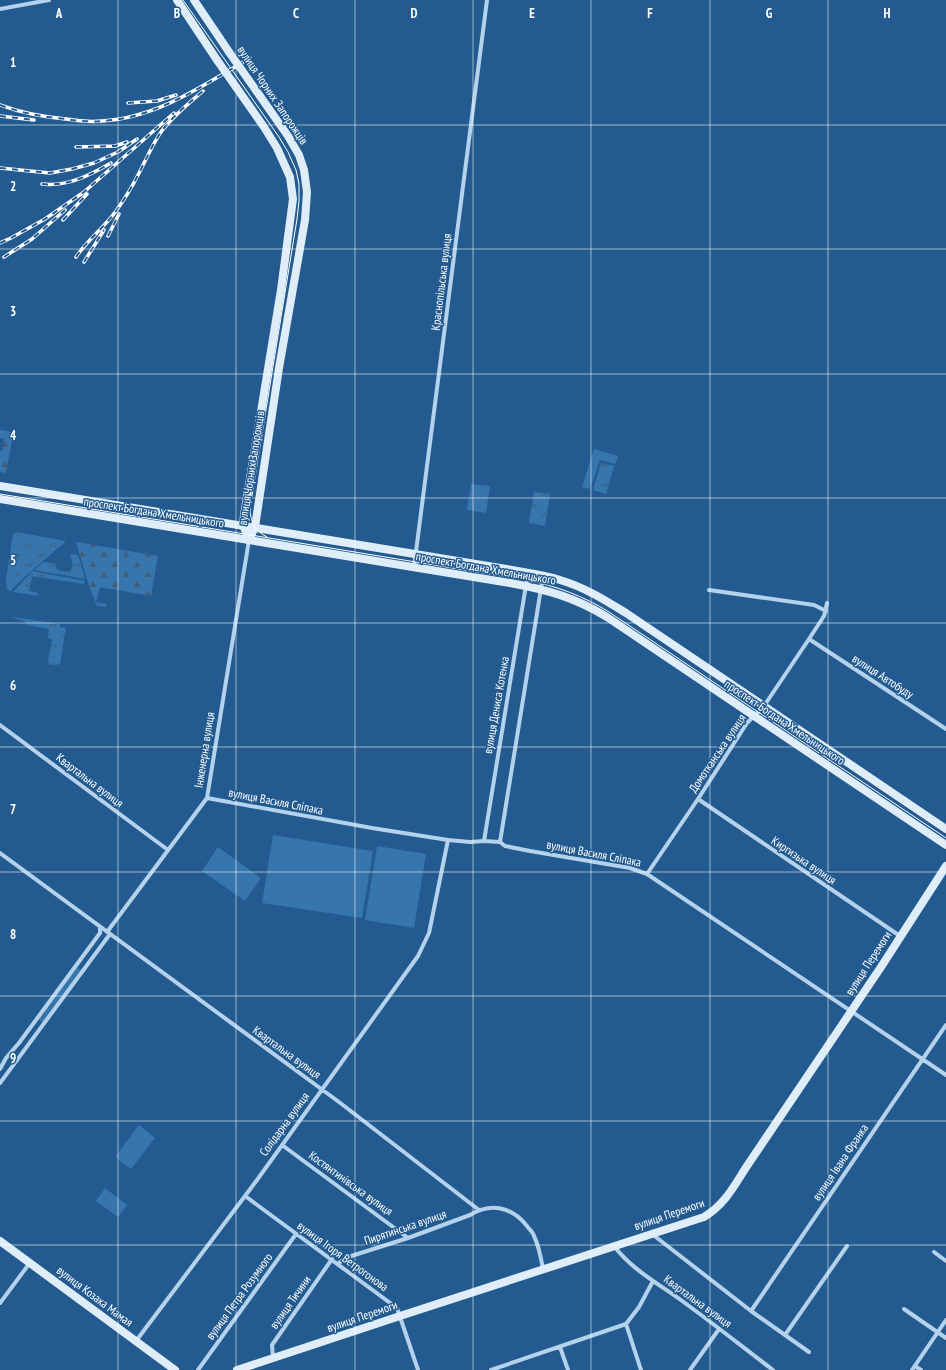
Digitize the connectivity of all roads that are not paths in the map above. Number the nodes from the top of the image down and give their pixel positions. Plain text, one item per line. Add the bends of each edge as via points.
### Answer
1 (49, 0) edge
2 (177, 0) edge
3 (194, 0) edge
4 (487, 0) edge
5 (0, 9) edge
6 (256, 442) junction
7 (267, 444) junction
8 (0, 486) edge
9 (0, 499) edge
10 (140, 509) junction
11 (139, 522) junction
12 (243, 525) junction
13 (255, 527) junction
14 (249, 540) junction
15 (416, 554) junction
16 (414, 567) junction
17 (528, 572) junction
18 (543, 575) junction
19 (526, 586) junction
20 (541, 589) junction
21 (710, 590) dead end
22 (827, 603) dead end
23 (826, 611) junction
24 (809, 639) junction
25 (764, 706) junction
26 (754, 716) junction
27 (0, 725) edge
28 (946, 729) edge
29 (207, 798) junction
30 (698, 799) junction
31 (946, 829) edge
32 (448, 840) junction
33 (484, 841) junction
34 (500, 842) junction
35 (946, 844) edge
36 (168, 850) junction
37 (0, 853) edge
38 (946, 866) edge
39 (648, 874) junction
40 (100, 927) junction
41 (109, 933) junction
42 (900, 936) junction
43 (851, 1011) junction
44 (946, 1026) edge
45 (923, 1059) junction
46 (0, 1069) edge
47 (946, 1075) edge
48 (0, 1083) edge
49 (321, 1090) junction
50 (282, 1145) junction
51 (244, 1196) junction
52 (478, 1210) junction
53 (296, 1234) junction
54 (651, 1234) junction
55 (408, 1238) junction
56 (0, 1241) edge
57 (614, 1246) junction
58 (847, 1246) dead end
59 (934, 1252) dead end
60 (332, 1259) junction
61 (946, 1261) edge
62 (30, 1264) junction
63 (338, 1264) junction
64 (543, 1269) junction
65 (653, 1281) junction
66 (0, 1303) edge
67 (904, 1309) dead end
68 (752, 1311) junction
69 (400, 1316) junction
70 (946, 1320) edge
71 (626, 1324) junction
72 (719, 1329) junction
73 (938, 1333) junction
74 (785, 1335) junction
75 (946, 1338) edge
76 (136, 1341) junction
77 (560, 1347) junction
78 (809, 1352) dead end
79 (273, 1359) junction
80 (913, 1368) edge
81 (496, 1369) edge
82 (175, 1370) edge
83 (198, 1370) edge
84 (237, 1370) edge
85 (418, 1370) edge
86 (491, 1370) edge
87 (568, 1370) edge
88 (641, 1370) edge
89 (690, 1370) edge
90 (773, 1370) edge
91 (921, 1370) edge

1 - 5 street
2 - 6 main road, вулиця Чорних Запорожців, bridge via 277,148 288,170 293,192 293,208
3 - 7 main road, вулиця Чорних Запорожців, bridge via 284,130 299,155 304,170 307,192 303,234
4 - 15 street, Краснопільська вулиця
6 - 7 main road
6 - 12 main road, вулиця Чорних Запорожців
7 - 13 main road, вулиця Чорних Запорожців
8 - 10 main road, проспект Богдана Хмельницького
9 - 11 main road, проспект Богдана Хмельницького
10 - 11 main road
10 - 12 main road, проспект Богдана Хмельницького
11 - 14 main road, проспект Богдана Хмельницького
12 - 13 main road, проспект Богдана Хмельницького
12 - 14 main road, вулиця Чорних Запорожців
13 - 14 main road, вулиця Чорних Запорожців
13 - 15 main road, проспект Богдана Хмельницького
14 - 16 main road, проспект Богдана Хмельницького
14 - 29 street, Інженерна вулиця
15 - 16 street, Краснопільська вулиця
15 - 17 main road, проспект Богдана Хмельницького
16 - 19 main road, проспект Богдана Хмельницького
17 - 18 main road, проспект Богдана Хмельницького
17 - 19 street, вулиця Дениса Котенка
18 - 20 street
18 - 25 main road, проспект Богдана Хмельницького via 600,597
19 - 20 main road, проспект Богдана Хмельницького
19 - 33 street, вулиця Дениса Котенка
20 - 26 main road, проспект Богдана Хмельницького via 595,610
20 - 34 street
21 - 23 street via 814,605
22 - 23 street, Домотканська вулиця
23 - 24 street, Домотканська вулиця
24 - 25 street, Домотканська вулиця
24 - 28 street, вулиця Автобуду
25 - 26 street, Домотканська вулиця
25 - 31 main road, проспект Богдана Хмельницького
26 - 30 street, Домотканська вулиця
26 - 35 main road, проспект Богдана Хмельницького
27 - 36 street, Квартальна вулиця
29 - 32 street, вулиця Василя Сліпака
29 - 36 street, Інженерна вулиця
30 - 39 street, Домотканська вулиця
30 - 42 street, Киргизька вулиця
32 - 33 street, вулиця Василя Сліпака
32 - 49 street, Солідарна вулиця via 425,943
33 - 34 street, вулиця Василя Сліпака
34 - 39 street, вулиця Василя Сліпака via 505,846 630,868
36 - 41 street, Інженерна вулиця
37 - 40 street, Квартальна вулиця
38 - 42 main road, вулиця Перемоги
39 - 43 street, вулиця Василя Сліпака
40 - 41 street, Квартальна вулиця
40 - 46 street via 100,933
41 - 48 street, Інженерна вулиця
41 - 49 street, Квартальна вулиця
42 - 43 main road, вулиця Перемоги
43 - 45 street, вулиця Василя Сліпака
43 - 54 main road, вулиця Перемоги via 715,1211
44 - 45 street, вулиця Івана Франка
45 - 47 street, вулиця Василя Сліпака
45 - 68 street, вулиця Івана Франка
49 - 50 street, Солідарна вулиця
49 - 52 street, Квартальна вулиця
50 - 51 street, Солідарна вулиця
50 - 55 street, Костянтинівська вулиця
51 - 53 street, вулиця Ігоря Ветрогонова
51 - 76 street, Солідарна вулиця
52 - 55 street, Пирятинська вулиця
52 - 64 street via 493,1207 511,1211 522,1219 534,1235
53 - 60 street, вулиця Ігоря Ветрогонова
53 - 83 street, вулиця Петра Розумного
54 - 57 main road, вулиця Перемоги
54 - 68 street, Квартальна вулиця
55 - 63 street, Пирятинська вулиця via 345,1258
56 - 62 main road, вулиця Козака Мамая
57 - 64 main road, вулиця Перемоги
57 - 65 street, Квартальна вулиця via 624,1259
58 - 74 street
59 - 61 street
60 - 63 street, вулиця Ігоря Ветрогонова
60 - 79 street, вулиця Тичини via 272,1345
62 - 66 street
62 - 76 main road, вулиця Козака Мамая
63 - 69 street, вулиця Ігоря Ветрогонова via 397,1308
64 - 69 main road, вулиця Перемоги
65 - 71 street via 640,1307
65 - 72 street, Квартальна вулиця
67 - 73 street
68 - 74 street, Квартальна вулиця
69 - 79 main road, вулиця Перемоги
69 - 85 street, вулиця Ігоря Ветрогонова
70 - 73 street
71 - 77 street
71 - 88 street
72 - 89 street
72 - 90 street, Квартальна вулиця
73 - 75 street
73 - 80 street
74 - 78 street, Квартальна вулиця
76 - 82 main road, вулиця Козака Мамая
77 - 81 street
77 - 87 street
79 - 84 main road, вулиця Перемоги
80 - 91 street
81 - 86 street

